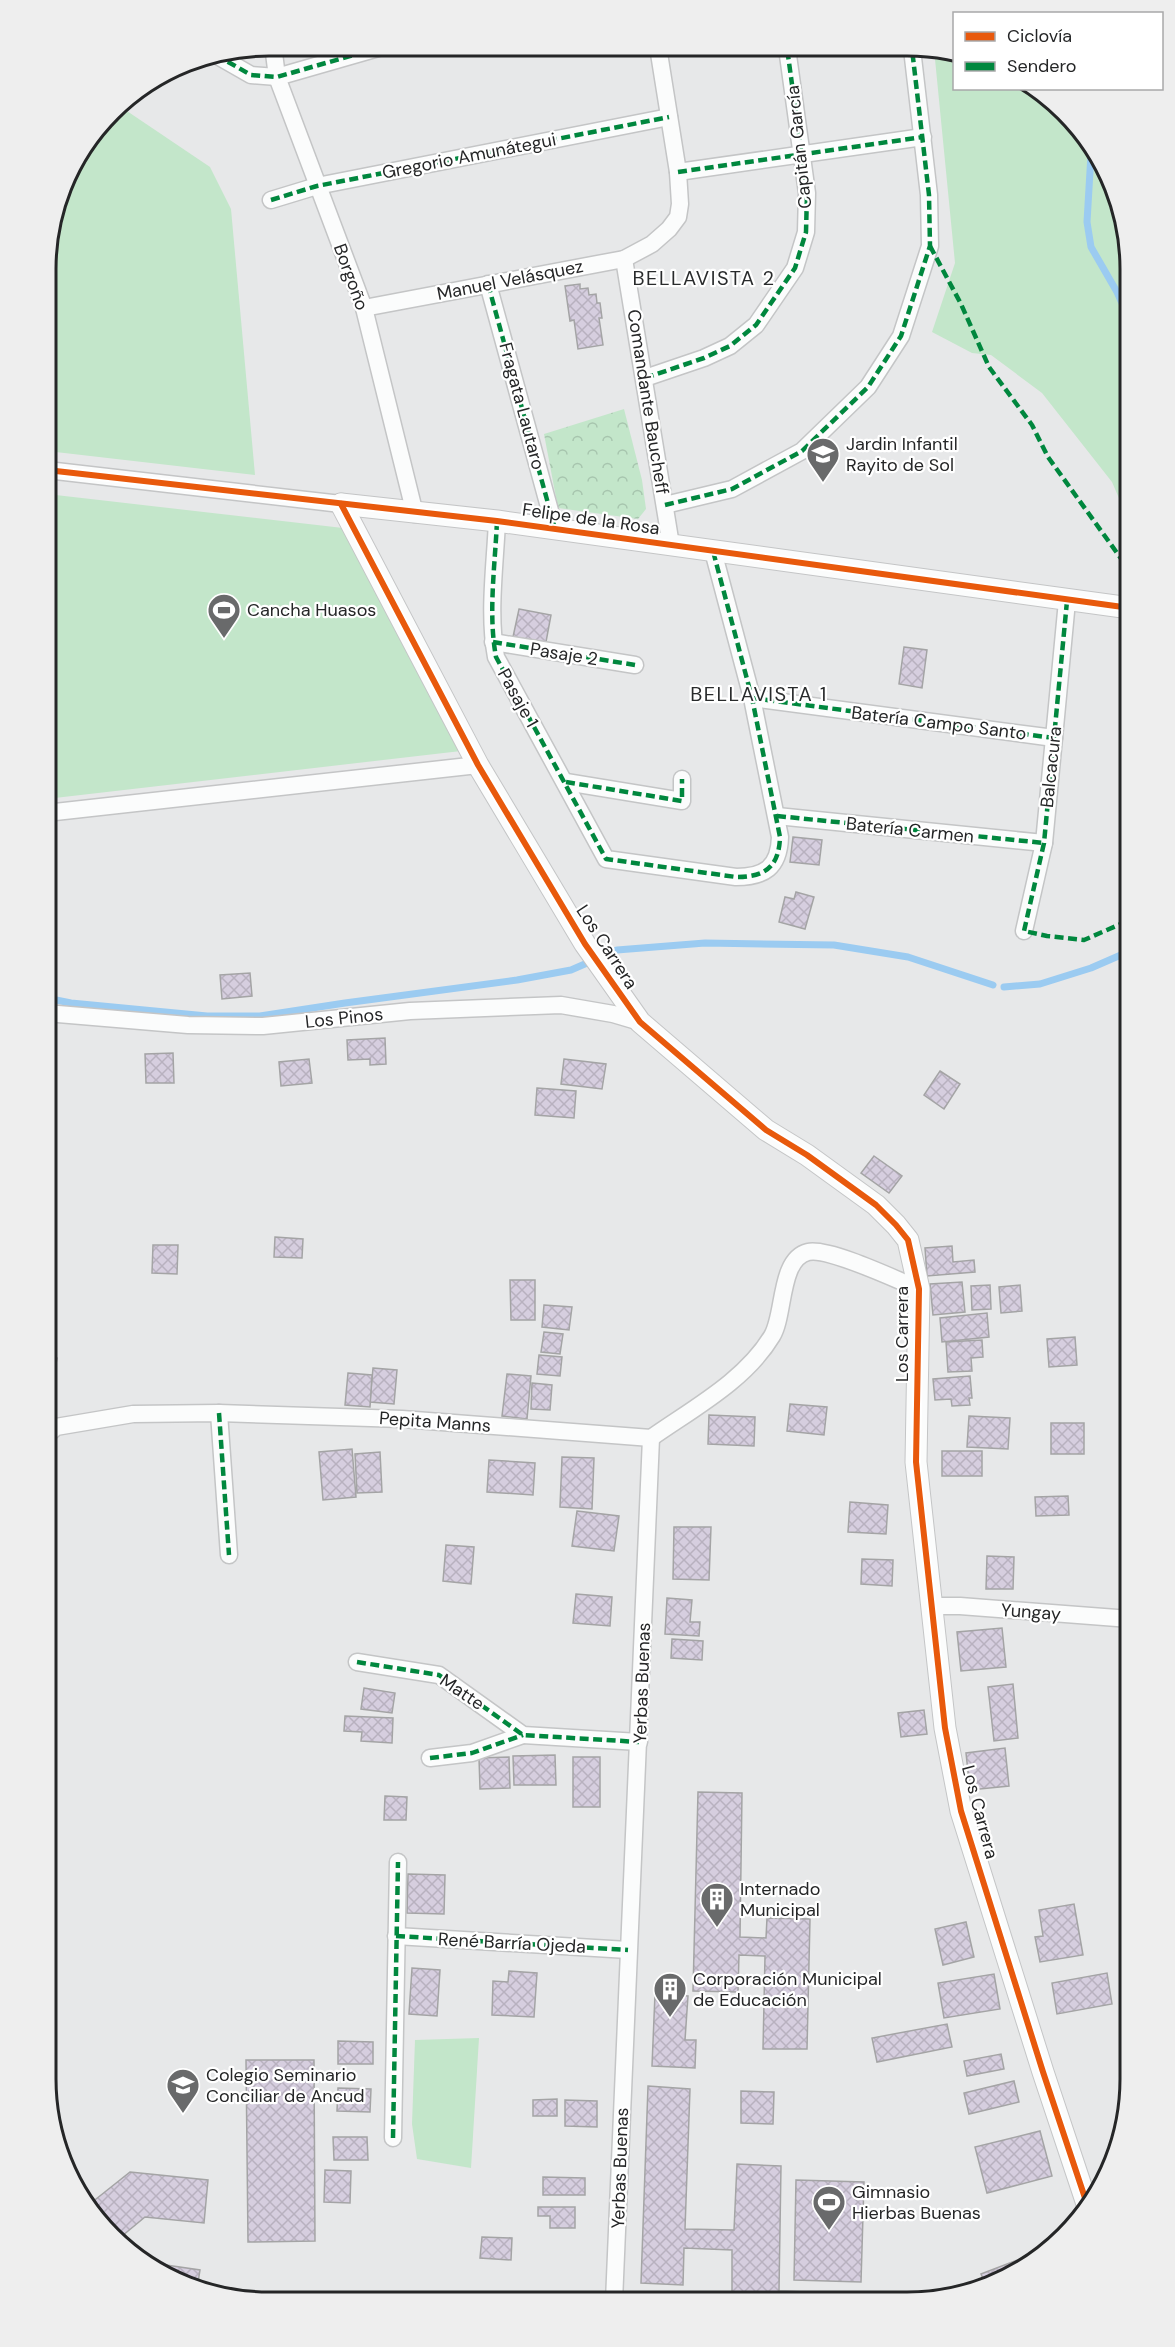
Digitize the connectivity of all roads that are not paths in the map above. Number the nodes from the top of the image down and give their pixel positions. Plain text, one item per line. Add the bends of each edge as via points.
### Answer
1 (274, 56) edge
2 (351, 56) edge
3 (659, 56) edge
4 (788, 56) edge
5 (913, 56) edge
6 (225, 60) edge
7 (277, 77) junction
8 (669, 117) junction
9 (923, 137) junction
10 (803, 154) junction
11 (678, 172) junction
12 (317, 186) junction
13 (271, 200) dead end
14 (624, 259) junction
15 (488, 284) junction
16 (364, 308) junction
17 (645, 378) junction
18 (56, 471) edge
19 (341, 504) junction
20 (665, 505) junction
21 (415, 514) junction
22 (497, 521) junction
23 (555, 530) junction
24 (671, 545) junction
25 (713, 551) junction
26 (1067, 601) junction
27 (1120, 607) edge
28 (493, 642) junction
29 (635, 665) dead end
30 (752, 699) junction
31 (1054, 738) junction
32 (478, 765) junction
33 (682, 779) dead end
34 (566, 782) junction
35 (56, 812) edge
36 (777, 816) junction
37 (1044, 843) junction
38 (1024, 931) dead end
39 (56, 1014) edge
40 (640, 1022) junction
41 (919, 1289) junction
42 (219, 1413) junction
43 (56, 1428) edge
44 (651, 1438) junction
45 (229, 1555) dead end
46 (932, 1606) junction
47 (1120, 1618) edge
48 (357, 1662) dead end
49 (524, 1735) junction
50 (639, 1742) junction
51 (430, 1758) dead end
52 (398, 1862) dead end
53 (396, 1936) junction
54 (628, 1950) junction
55 (393, 2138) dead end
56 (1084, 2196) edge
57 (614, 2292) edge

1 - 7 street, Borgoño
2 - 7 street
3 - 8 street, Manuel Velásquez
4 - 10 street, Capitán García
5 - 9 street
6 - 7 street via 251,75
7 - 12 street, Borgoño
8 - 11 street, Manuel Velásquez
8 - 12 street, Gregorio Amunátegui
9 - 10 street
9 - 20 street via 930,246 902,336 868,387 802,452 732,489
10 - 11 street
10 - 17 street, Capitán García via 806,232 795,268 776,298 756,325 729,346
11 - 14 street, Manuel Velásquez via 678,218 652,244
12 - 13 street, Gregorio Amunátegui
12 - 16 street, Borgoño
14 - 15 street, Manuel Velásquez
14 - 17 street, Comandante Baucheff
15 - 16 street, Manuel Velásquez
15 - 23 street, Fragata Lautaro
16 - 21 street, Borgoño
17 - 20 street, Comandante Baucheff
18 - 19 street, Felipe de la Rosa
19 - 21 street, Felipe de la Rosa
19 - 32 street, Los Carrera
20 - 24 street, Comandante Baucheff
21 - 22 street, Felipe de la Rosa
22 - 23 street, Felipe de la Rosa
22 - 28 street, Pasaje 1
23 - 24 street, Felipe de la Rosa
24 - 25 street, Felipe de la Rosa
25 - 26 street, Felipe de la Rosa
25 - 30 street
26 - 27 street, Felipe de la Rosa
26 - 31 street, Balcacura
28 - 29 street, Pasaje 2
28 - 34 street, Pasaje 1 via 503,673
30 - 31 street, Batería Campo Santo
30 - 36 street
31 - 37 street, Balcacura
32 - 35 street
32 - 40 street, Los Carrera via 585,944
33 - 34 street via 682,801
34 - 36 street, Pasaje 1 via 606,859 736,877 764,873 780,849
36 - 37 street, Batería Carmen
37 - 38 street, Balcacura
39 - 40 street, Los Pinos via 188,1025 262,1026 410,1011 561,1005
40 - 41 street, Los Carrera via 766,1130 807,1155 886,1215 908,1240
41 - 44 street via 843,1258 818,1251 805,1252 788,1273 774,1334 762,1352 730,1383
41 - 46 street, Los Carrera via 916,1462
42 - 43 street, Pepita Manns via 133,1414
42 - 44 street, Pepita Manns via 402,1419
42 - 45 street
44 - 50 street, Yerbas Buenas
46 - 47 street, Yungay
46 - 56 street, Los Carrera via 945,1728 961,1811
48 - 49 street, Matte via 439,1675
49 - 50 street
49 - 51 street via 472,1753
50 - 54 street, Yerbas Buenas
52 - 53 street
53 - 54 street, René Barría Ojeda
53 - 55 street
54 - 57 street, Yerbas Buenas

